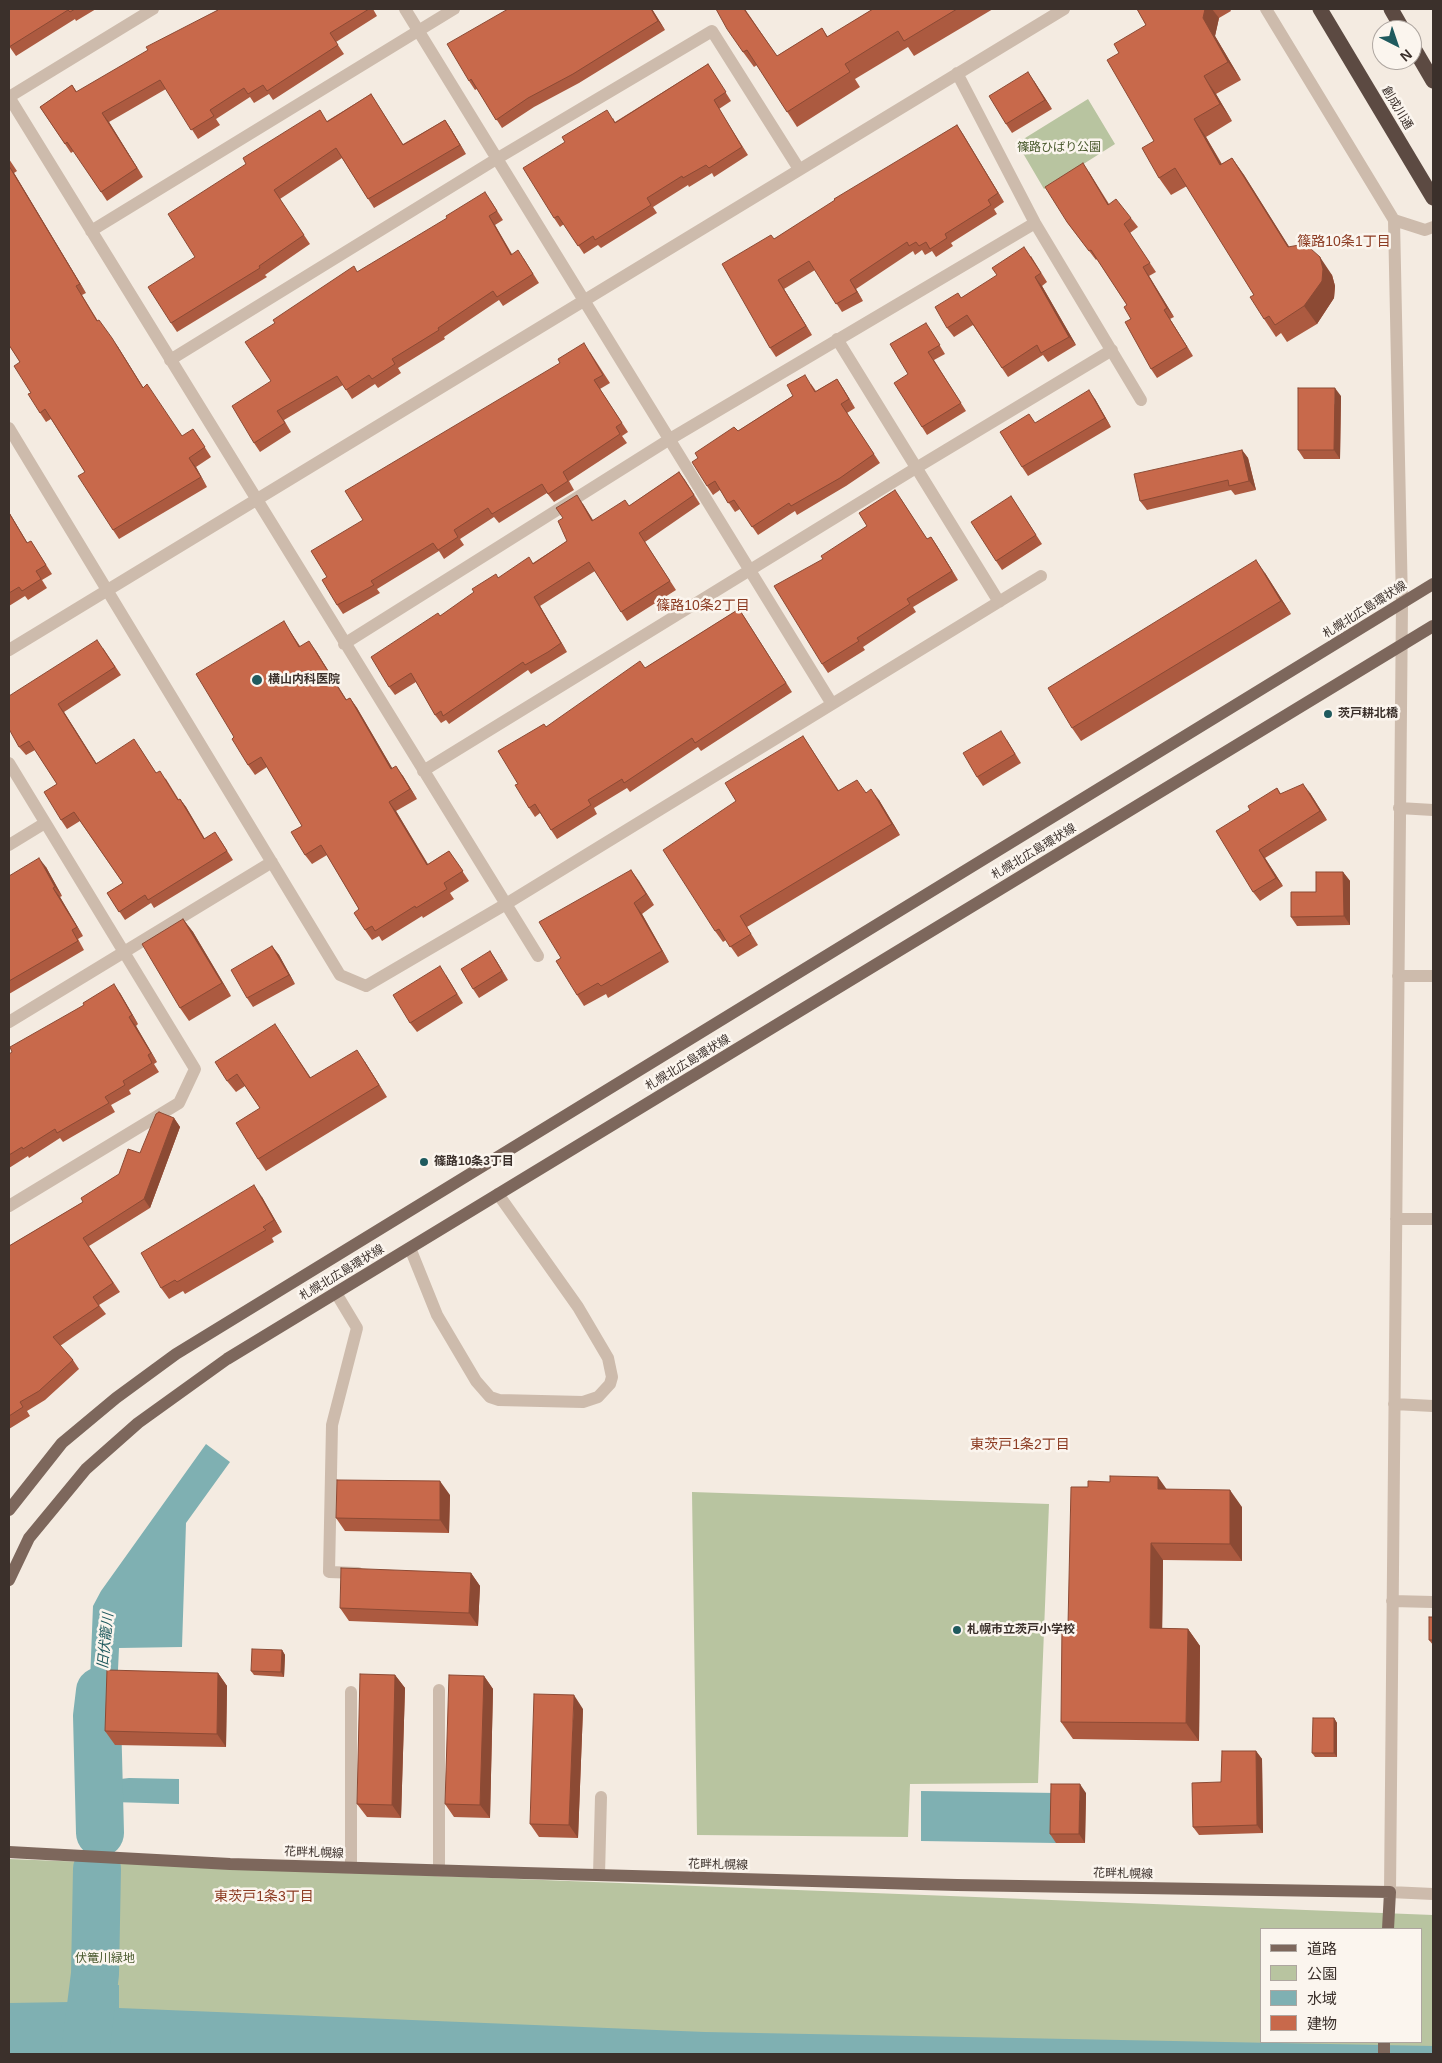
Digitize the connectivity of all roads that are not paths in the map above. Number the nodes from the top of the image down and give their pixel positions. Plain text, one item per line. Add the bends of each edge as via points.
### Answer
1 (153, 9) edge
2 (405, 9) edge
3 (454, 9) edge
4 (1064, 9) edge
5 (1266, 9) edge
6 (1320, 9) edge
7 (1391, 9) edge
8 (1398, 20) edge
9 (418, 30) junction
10 (1422, 62) edge
11 (957, 73) junction
12 (1433, 81) edge
13 (9, 97) edge
14 (498, 158) junction
15 (799, 169) junction
16 (1433, 198) edge
17 (1394, 220) junction
18 (1036, 223) junction
19 (1433, 227) edge
20 (91, 231) junction
21 (584, 298) junction
22 (836, 339) junction
23 (1112, 350) junction
24 (170, 360) junction
25 (1141, 400) dead end
26 (9, 428) edge
27 (670, 439) junction
28 (916, 468) junction
29 (256, 500) junction
30 (751, 570) junction
31 (1042, 576) dead end
32 (1433, 584) edge
33 (107, 590) junction
34 (999, 602) junction
35 (1402, 603) junction
36 (1433, 626) edge
37 (344, 644) junction
38 (1401, 645) junction
39 (9, 650) edge
40 (832, 704) junction
41 (9, 763) edge
42 (423, 771) junction
43 (1399, 808) junction
44 (1433, 810) edge
45 (45, 823) junction
46 (9, 845) edge
47 (272, 862) junction
48 (506, 904) junction
49 (123, 952) junction
50 (538, 956) dead end
51 (1398, 976) junction
52 (1433, 976) edge
53 (9, 1022) edge
54 (498, 1194) junction
55 (9, 1206) edge
56 (1396, 1219) junction
57 (1433, 1219) edge
58 (410, 1248) junction
59 (336, 1293) junction
60 (1394, 1404) junction
61 (1433, 1406) edge
62 (9, 1510) edge
63 (368, 1573) edge
64 (9, 1580) edge
65 (1392, 1601) junction
66 (1433, 1602) edge
67 (439, 1690) dead end
68 (351, 1692) dead end
69 (601, 1797) dead end
70 (9, 1852) edge
71 (351, 1868) junction
72 (439, 1871) junction
73 (599, 1875) junction
74 (1390, 1892) junction
75 (1433, 1894) edge
76 (1388, 1928) edge

1 - 13 street
2 - 9 street
3 - 9 street
4 - 11 street
5 - 17 street
6 - 16 highway, 創成川通
7 - 8 highway
9 - 14 street
9 - 20 street
10 - 12 highway
11 - 15 street
11 - 18 street
13 - 20 street
14 - 15 street via 712,31
14 - 21 street
14 - 24 street
15 - 21 street
17 - 19 street via 1425,230
17 - 35 street
18 - 22 street
18 - 23 street
20 - 24 street
21 - 27 street
21 - 29 street
22 - 27 street
22 - 28 street
23 - 25 street
23 - 28 street
24 - 29 street
26 - 33 street
27 - 30 street
27 - 37 street
28 - 30 street
28 - 34 street
29 - 33 street
29 - 37 street
30 - 40 street
30 - 42 street
31 - 34 street
32 - 35 main road, 札幌北広島環状線
33 - 39 street
33 - 47 street
34 - 40 street
35 - 38 street
35 - 62 main road, 札幌北広島環状線 via 176,1354 62,1443
36 - 38 main road, 札幌北広島環状線
37 - 42 street
38 - 43 street
38 - 54 main road, 札幌北広島環状線
40 - 48 street
41 - 45 street
42 - 48 street
43 - 44 street
43 - 51 street
45 - 46 street
45 - 49 street
47 - 48 street via 340,975 366,986
47 - 49 street
48 - 50 street
49 - 53 street
49 - 55 street via 194,1069 179,1102
51 - 52 street
51 - 56 street
54 - 58 main road, 札幌北広島環状線
54 - 58 street via 578,1307 608,1358 612,1377 610,1384 598,1396 583,1402 499,1400 490,1397 476,1381 436,1315
56 - 57 street
56 - 60 street
58 - 59 main road, 札幌北広島環状線
59 - 63 street via 357,1328 332,1424 329,1572
59 - 64 main road, 札幌北広島環状線 via 227,1359 138,1423 86,1469 29,1538
60 - 61 street
60 - 65 street
65 - 66 street
65 - 74 street
67 - 72 street
68 - 71 street
69 - 73 street
70 - 71 main road, 花畔札幌線
71 - 72 main road, 花畔札幌線
72 - 73 main road, 花畔札幌線
73 - 74 main road, 花畔札幌線
74 - 75 street
74 - 76 main road

